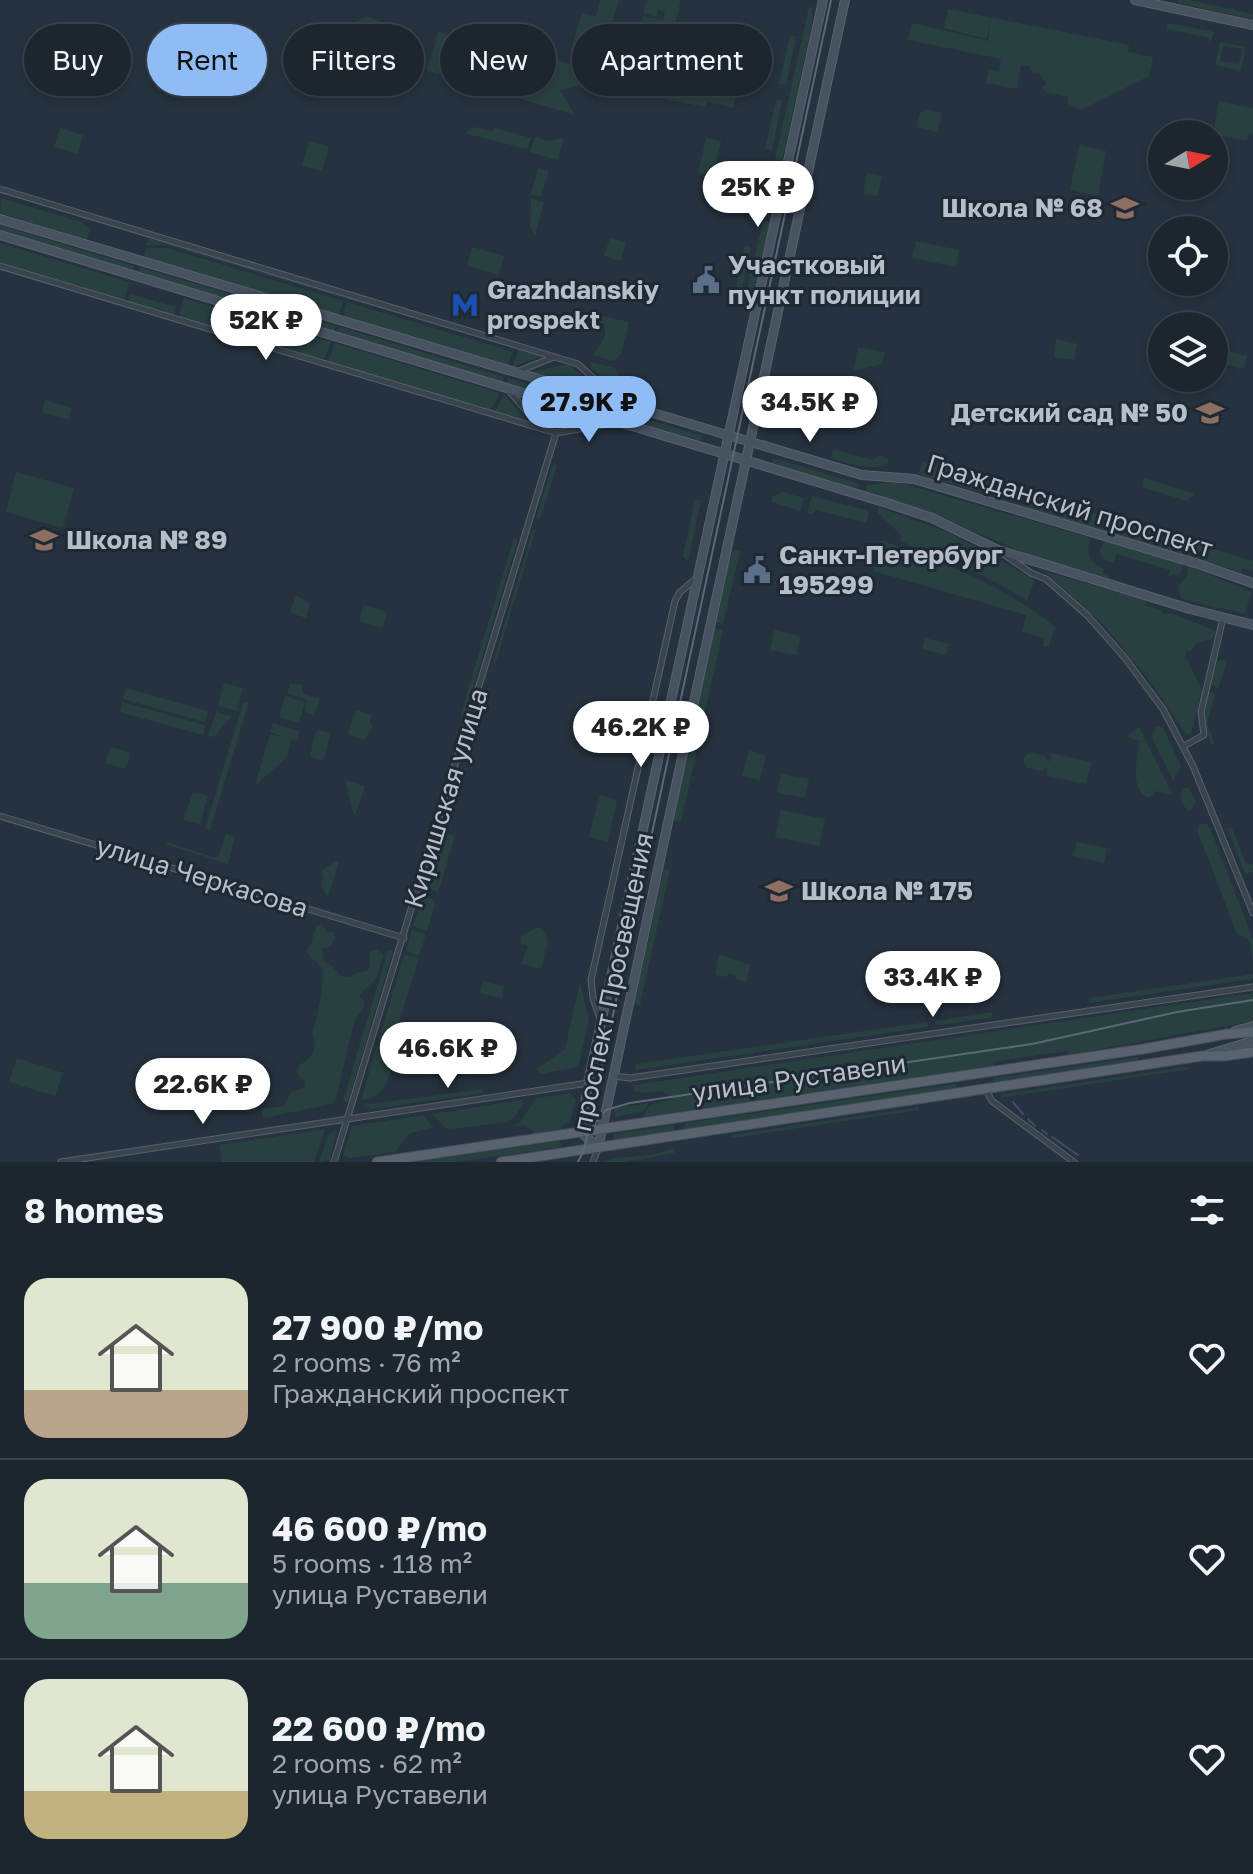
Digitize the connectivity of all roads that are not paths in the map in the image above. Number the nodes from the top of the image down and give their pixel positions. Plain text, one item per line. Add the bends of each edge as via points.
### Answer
1 (823, 0) edge
2 (845, 0) edge
3 (1135, 0) edge
4 (1253, 25) edge
5 (0, 189) edge
6 (0, 219) edge
7 (0, 235) edge
8 (0, 266) edge
9 (555, 357) junction
10 (514, 373) junction
11 (507, 388) junction
12 (621, 403) junction
13 (616, 422) junction
14 (541, 428) junction
15 (556, 433) junction
16 (729, 436) junction
17 (750, 442) junction
18 (725, 455) junction
19 (746, 461) junction
20 (862, 475) junction
21 (857, 495) junction
22 (998, 550) junction
23 (1046, 565) junction
24 (699, 577) junction
25 (1046, 579) junction
26 (1253, 583) edge
27 (1224, 616) junction
28 (1253, 625) edge
29 (1184, 746) junction
30 (0, 816) edge
31 (1253, 913) edge
32 (404, 938) junction
33 (1253, 987) edge
34 (602, 1022) junction
35 (1253, 1026) edge
36 (1253, 1032) edge
37 (1227, 1034) junction
38 (1253, 1041) edge
39 (1253, 1052) edge
40 (1202, 1056) junction
41 (984, 1073) junction
42 (613, 1076) junction
43 (588, 1083) junction
44 (986, 1090) junction
45 (683, 1117) junction
46 (348, 1119) junction
47 (601, 1130) junction
48 (581, 1132) junction
49 (685, 1135) junction
50 (598, 1148) junction
51 (61, 1162) edge
52 (334, 1162) edge
53 (377, 1162) edge
54 (501, 1162) edge
55 (593, 1162) edge
56 (1074, 1162) edge

1 - 16 main road, проспект Просвещения
2 - 17 main road, проспект Просвещения
3 - 4 main road
5 - 9 street
6 - 10 main road, Гражданский проспект
7 - 11 main road, Гражданский проспект
8 - 14 street, Гражданский проспект
9 - 10 street
9 - 12 street via 578,364
10 - 12 main road, Гражданский проспект
11 - 13 main road, Гражданский проспект
11 - 14 street
12 - 16 main road, Гражданский проспект
13 - 15 street, Гражданский проспект
13 - 18 main road, Гражданский проспект
14 - 15 street, Гражданский проспект
15 - 32 street, Киришская улица
16 - 17 main road, Гражданский проспект
16 - 18 main road, проспект Просвещения
17 - 19 main road, проспект Просвещения
17 - 20 main road, Гражданский проспект
18 - 19 main road, Гражданский проспект
18 - 24 main road, проспект Просвещения
19 - 21 main road, Гражданский проспект
19 - 42 main road, проспект Просвещения
20 - 21 main road
20 - 26 main road, Гражданский проспект via 914,479
21 - 22 main road, Гражданский проспект via 932,518
22 - 23 main road, Гражданский проспект
22 - 25 street
23 - 25 street via 1041,569
23 - 27 main road, Гражданский проспект
24 - 34 main road, проспект Просвещения
24 - 34 street via 675,601 594,966 591,989
25 - 29 street via 1125,658
27 - 28 main road, Гражданский проспект
27 - 29 street via 1201,712 1204,735
29 - 31 street
30 - 32 street, улица Черкасова
32 - 46 street, Киришская улица
33 - 42 street, улица Руставели via 630,1078
34 - 43 main road, проспект Просвещения
35 - 37 main road, улица Руставели
36 - 37 main road, улица Руставели
37 - 41 main road, улица Руставели
38 - 40 main road, улица Руставели
39 - 40 main road
40 - 44 main road, улица Руставели
41 - 44 main road
41 - 45 main road, улица Руставели
42 - 47 main road, проспект Просвещения
43 - 46 street
43 - 48 main road, проспект Просвещения
44 - 49 main road, улица Руставели
44 - 56 street via 992,1101
45 - 47 main road, улица Руставели
45 - 49 main road via 678,1127
46 - 51 street
46 - 52 street, Киришская улица
47 - 48 main road, улица Руставели
47 - 50 main road, проспект Просвещения
48 - 50 main road, проспект Просвещения
48 - 53 main road, улица Руставели
49 - 50 main road, улица Руставели
50 - 54 main road, улица Руставели
50 - 55 street

